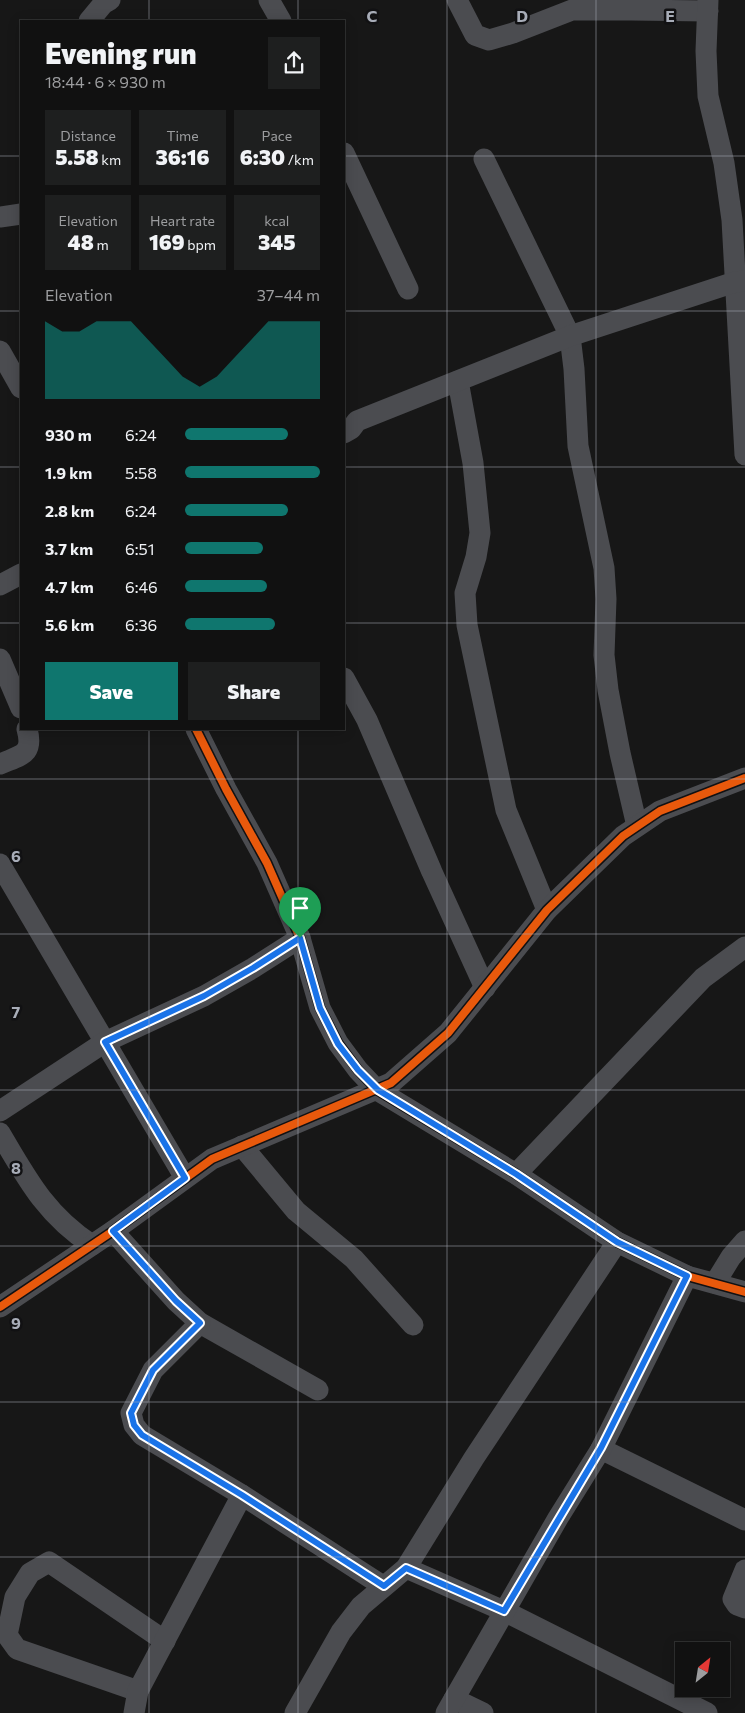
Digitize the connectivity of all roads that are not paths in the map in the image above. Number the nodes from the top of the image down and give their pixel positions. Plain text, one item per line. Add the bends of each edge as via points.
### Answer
1 (110, 0) edge
2 (269, 0) edge
3 (457, 0) edge
4 (570, 5) edge
5 (708, 6) edge
6 (90, 20) edge
7 (280, 20) edge
8 (484, 159) dead end
9 (347, 166) edge
10 (20, 214) edge
11 (0, 217) edge
12 (740, 281) edge
13 (408, 288) dead end
14 (570, 336) junction
15 (0, 351) edge
16 (458, 381) junction
17 (20, 386) edge
18 (348, 422) edge
19 (745, 455) edge
20 (20, 575) edge
21 (0, 586) edge
22 (0, 659) edge
23 (345, 680) edge
24 (20, 706) edge
25 (28, 730) edge
26 (196, 730) edge
27 (0, 764) edge
28 (745, 778) edge
29 (637, 826) junction
30 (0, 864) edge
31 (546, 910) junction
32 (300, 938) junction
33 (745, 947) edge
34 (485, 988) junction
35 (105, 1042) junction
36 (378, 1090) junction
37 (0, 1112) edge
38 (0, 1133) edge
39 (242, 1146) junction
40 (516, 1174) junction
41 (185, 1178) junction
42 (113, 1231) junction
43 (745, 1241) edge
44 (617, 1242) junction
45 (92, 1245) junction
46 (687, 1276) junction
47 (715, 1283) junction
48 (745, 1292) edge
49 (0, 1307) edge
50 (200, 1323) junction
51 (413, 1325) dead end
52 (318, 1390) dead end
53 (601, 1448) junction
54 (242, 1495) junction
55 (745, 1520) edge
56 (406, 1568) junction
57 (745, 1570) edge
58 (384, 1586) junction
59 (745, 1608) edge
60 (504, 1611) junction
61 (165, 1641) junction
62 (138, 1691) junction
63 (450, 1706) edge
64 (134, 1713) edge
65 (295, 1713) edge
66 (482, 1713) edge
67 (707, 1713) edge

1 - 6 street
2 - 7 street
3 - 4 street via 474,35 489,40 513,33
4 - 5 street via 593,9
5 - 12 street via 708,96 728,188
8 - 14 street
9 - 13 street
10 - 11 street
12 - 14 street
12 - 19 street
14 - 16 street
14 - 29 street via 578,446 604,568 604,656 608,690
15 - 17 street
16 - 18 street
16 - 31 street via 473,463 480,533 465,593 467,625 506,810
20 - 21 street
22 - 24 street
23 - 34 street via 367,720
25 - 27 street via 28,750
26 - 32 street via 267,863
28 - 29 street via 660,811
29 - 31 street
30 - 35 street
31 - 34 street
32 - 35 street via 204,996
32 - 36 street via 320,1008 338,1044
33 - 40 street via 703,978
34 - 36 street via 448,1033 391,1084
35 - 37 street
35 - 41 street
36 - 39 street
36 - 40 street
38 - 45 street via 54,1215
39 - 41 street via 212,1159
39 - 51 street via 296,1211 354,1259
40 - 44 street
41 - 42 street
42 - 45 street
42 - 50 street
43 - 47 street
44 - 46 street
44 - 56 street via 474,1458
45 - 49 street
46 - 47 street
46 - 53 street
47 - 48 street
50 - 52 street
50 - 54 street via 153,1370 131,1413 134,1425 142,1435
53 - 55 street
53 - 60 street
54 - 58 street
54 - 61 street
56 - 58 street
56 - 60 street
57 - 59 street via 733,1599
58 - 65 street via 361,1606 341,1632
60 - 63 street
60 - 67 street
61 - 62 street
61 - 62 street via 49,1562 30,1573 15,1597 7,1635 17,1649
62 - 64 street
63 - 66 street

